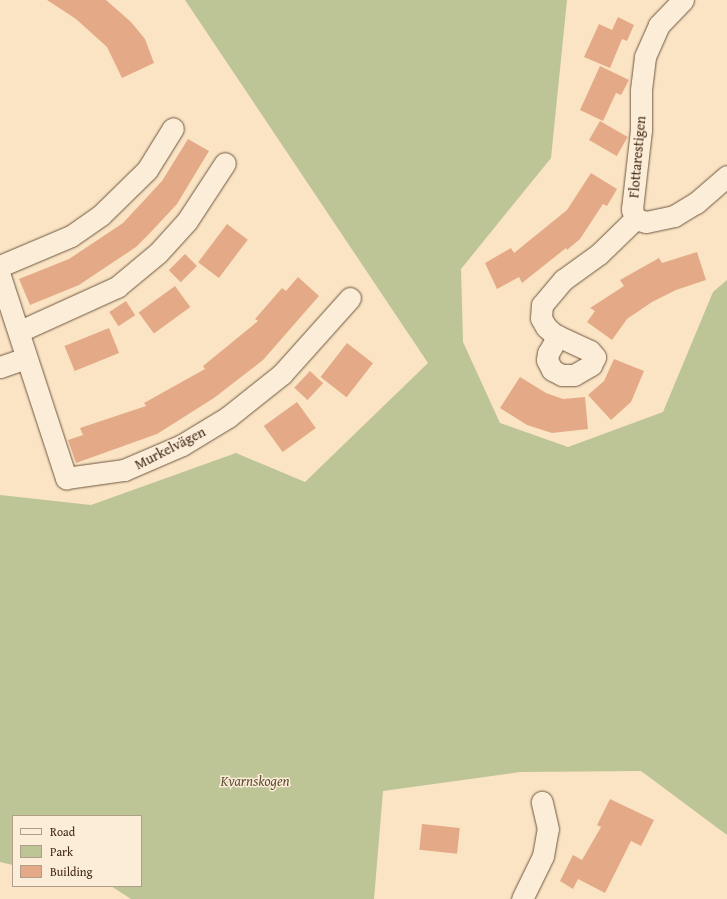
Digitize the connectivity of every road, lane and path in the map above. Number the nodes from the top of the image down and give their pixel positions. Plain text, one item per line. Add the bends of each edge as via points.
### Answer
1 (683, 0) edge
2 (173, 128) dead end
3 (225, 162) dead end
4 (727, 176) edge
5 (635, 220) junction
6 (0, 266) edge
7 (0, 276) edge
8 (350, 298) dead end
9 (20, 331) junction
10 (558, 336) dead end
11 (26, 358) junction
12 (0, 367) edge
13 (542, 802) dead end
14 (522, 899) edge

1 - 5 street, Flottarestigen via 659,25 645,58 641,90 641,130 632,209
2 - 6 street via 147,170 101,215 71,236
3 - 9 street via 187,221 158,253 123,282
4 - 5 street via 696,203 674,216 646,222
5 - 10 street via 599,254 564,280 542,306 541,318 546,327
7 - 9 street, Murkelvägen
8 - 11 street, Murkelvägen via 282,374 228,417 182,445 124,470 66,478 59,450
9 - 11 street, Murkelvägen
11 - 12 street
13 - 14 street via 548,830 543,856

